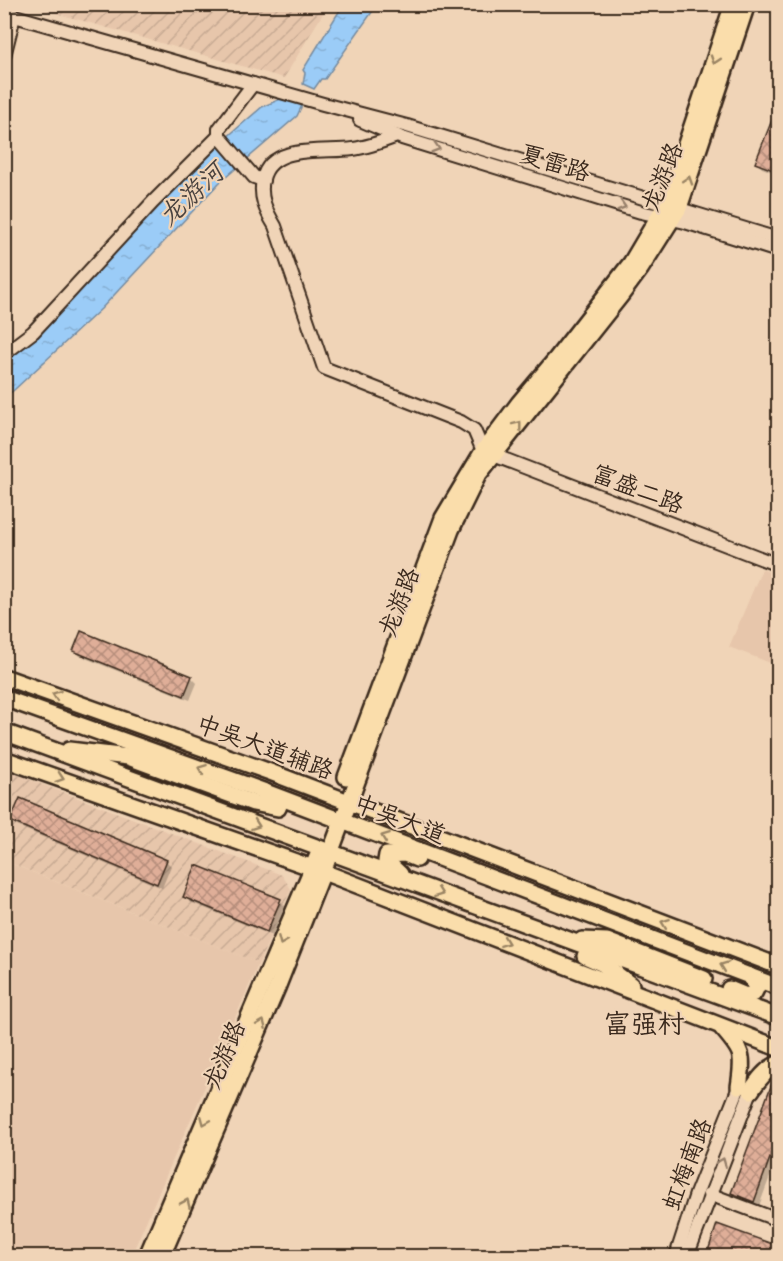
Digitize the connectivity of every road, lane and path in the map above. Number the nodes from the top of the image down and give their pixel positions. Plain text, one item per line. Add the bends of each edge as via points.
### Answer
1 (733, 4) edge
2 (747, 4) edge
3 (9, 15) edge
4 (4, 57) edge
5 (253, 84) junction
6 (323, 104) junction
7 (397, 136) junction
8 (222, 140) junction
9 (259, 178) junction
10 (669, 212) junction
11 (778, 239) edge
12 (778, 251) edge
13 (4, 354) edge
14 (488, 453) junction
15 (778, 566) edge
16 (4, 677) edge
17 (4, 698) edge
18 (4, 708) edge
19 (51, 714) junction
20 (128, 721) junction
21 (4, 732) edge
22 (42, 746) junction
23 (4, 759) edge
24 (107, 770) junction
25 (263, 791) junction
26 (343, 800) junction
27 (158, 813) junction
28 (336, 819) junction
29 (325, 850) junction
30 (318, 870) junction
31 (546, 877) junction
32 (406, 880) junction
33 (583, 913) junction
34 (602, 920) junction
35 (538, 929) junction
36 (567, 940) junction
37 (778, 952) edge
38 (754, 956) junction
39 (778, 966) edge
40 (750, 976) junction
41 (778, 987) edge
42 (644, 994) junction
43 (778, 1017) edge
44 (720, 1025) junction
45 (778, 1048) edge
46 (778, 1064) edge
47 (745, 1089) junction
48 (710, 1194) junction
49 (778, 1220) edge
50 (147, 1257) edge
51 (162, 1257) edge
52 (676, 1257) edge
53 (687, 1257) edge

1 -> 10 main road, 龙游路
10 -> 2 main road, 龙游路
3 - 4 street
3 - 5 street, 夏雷路
5 - 6 street, 夏雷路
5 - 8 street via 219,129
6 - 7 street, 夏雷路
6 - 10 street, 夏雷路 via 407,126
7 - 9 street via 353,149 279,157
7 -> 10 street, 夏雷路
8 - 9 street
8 - 13 street via 153,202 33,332
9 - 14 street via 264,208 275,226 324,368 462,422 474,430
10 - 11 street, 夏雷路
10 - 12 street, 夏雷路 via 685,222
10 - 14 main road, 龙游路 via 519,403
14 - 15 street, 富盛二路
14 - 26 main road, 龙游路 via 451,530
20 -> 16 main road, 中吴大道辅路
17 - 19 main road, 中吴大道
18 - 19 main road
19 - 20 main road
25 -> 19 main road, 中吴大道
20 - 26 main road, 中吴大道辅路
21 - 22 main road
22 - 24 main road
22 - 25 main road via 128,757 253,803 278,808 280,803
23 -> 27 main road
24 - 27 main road
24 -> 29 main road
25 - 28 main road, 中吴大道
26 - 28 main road, 龙游路
26 - 31 main road, 中吴大道辅路
27 - 30 main road
28 - 29 main road, 龙游路
33 -> 28 main road, 中吴大道
29 - 30 main road, 龙游路
29 - 32 main road
30 -> 42 main road
30 -> 50 main road, 龙游路
51 -> 30 main road, 龙游路 via 277,988
31 - 33 main road
38 -> 31 main road, 中吴大道辅路
32 - 34 main road via 386,861 387,855 405,854 537,906
32 -> 35 main road
33 - 34 main road, 中吴大道
40 -> 34 main road, 中吴大道
35 - 36 main road
35 - 42 main road via 603,964
36 - 40 main road via 607,941 746,996 757,987
36 - 43 main road
37 - 38 main road
38 - 39 main road, 中吴大道辅路
40 - 41 main road, 中吴大道
42 - 44 main road
44 - 45 main road
44 - 47 main road via 739,1048
46 - 47 main road
48 -> 47 street, 虹梅南路
47 - 52 street, 虹梅南路 via 696,1194
48 - 49 street
48 - 53 street, 虹梅南路

